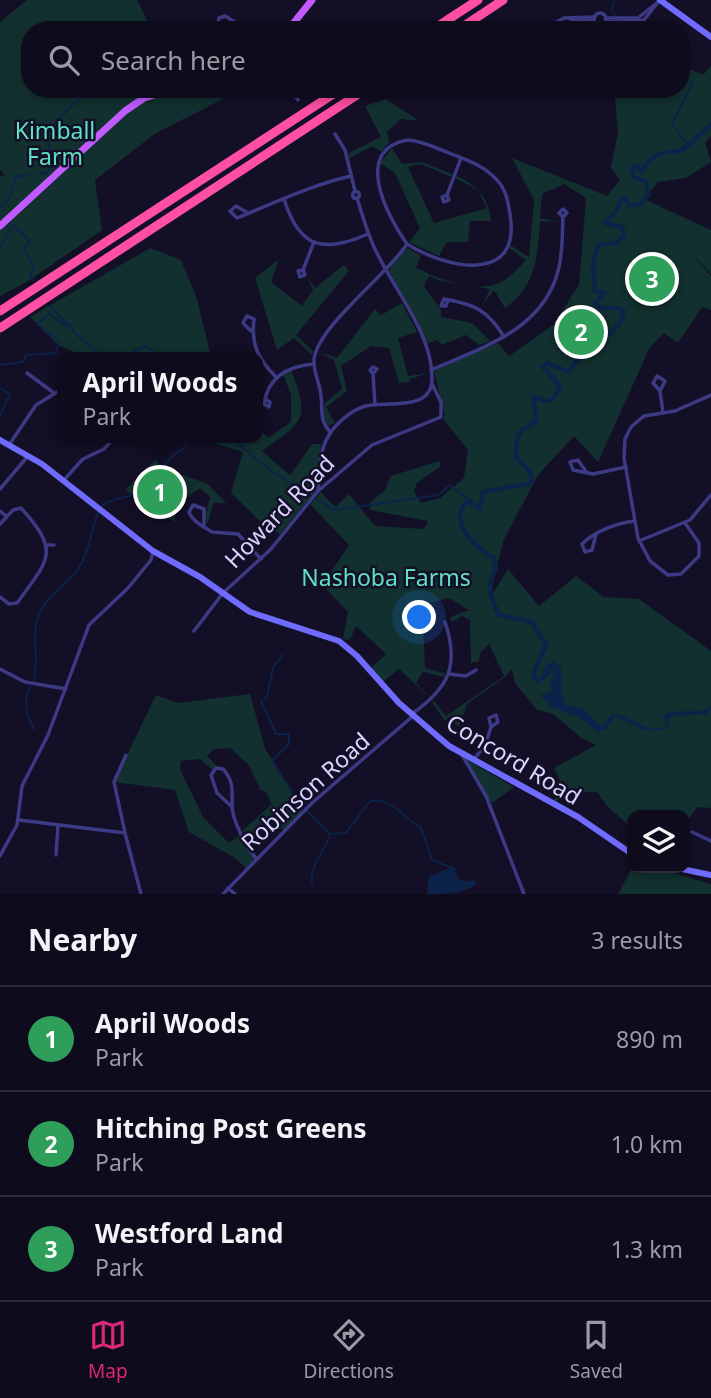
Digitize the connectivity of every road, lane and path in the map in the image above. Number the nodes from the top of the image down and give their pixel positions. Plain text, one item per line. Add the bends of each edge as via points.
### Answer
1 (464, 0) edge
2 (478, 0) edge
3 (503, 0) edge
4 (659, 0) edge
5 (307, 2) edge
6 (672, 9) junction
7 (651, 14) junction
8 (595, 19) joint
9 (606, 20) junction
10 (294, 21) edge
11 (440, 21) edge
12 (444, 21) edge
13 (472, 21) edge
14 (559, 21) edge
15 (689, 21) edge
16 (690, 22) edge
17 (711, 37) edge
18 (144, 98) edge
19 (327, 98) edge
20 (352, 98) edge
21 (335, 134) dead end
22 (461, 158) junction
23 (351, 176) junction
24 (447, 195) dead end
25 (284, 199) junction
26 (248, 213) junction
27 (563, 217) dead end
28 (0, 226) edge
29 (368, 234) junction
30 (314, 243) junction
31 (407, 244) junction
32 (384, 268) junction
33 (303, 270) dead end
34 (448, 300) dead end
35 (0, 311) edge
36 (0, 328) edge
37 (251, 331) dead end
38 (505, 337) junction
39 (257, 352) edge
40 (263, 362) edge
41 (314, 364) junction
42 (431, 370) junction
43 (27, 373) dead end
44 (373, 374) dead end
45 (276, 377) junction
46 (432, 384) junction
47 (660, 391) dead end
48 (57, 392) edge
49 (54, 393) junction
50 (711, 395) edge
51 (265, 399) dead end
52 (375, 405) junction
53 (663, 413) junction
54 (330, 432) junction
55 (0, 440) edge
56 (109, 443) edge
57 (9, 445) junction
58 (28, 456) junction
59 (626, 467) junction
60 (587, 472) junction
61 (63, 481) junction
62 (0, 489) edge
63 (318, 491) junction
64 (711, 495) edge
65 (0, 510) edge
66 (6, 516) junction
67 (635, 521) junction
68 (685, 523) junction
69 (0, 524) edge
70 (204, 527) junction
71 (596, 534) junction
72 (639, 541) junction
73 (47, 545) junction
74 (54, 545) dead end
75 (153, 551) junction
76 (162, 557) junction
77 (151, 559) junction
78 (261, 559) junction
79 (223, 593) junction
80 (0, 597) edge
81 (445, 622) dead end
82 (194, 631) dead end
83 (0, 669) edge
84 (476, 670) dead end
85 (449, 674) junction
86 (66, 689) junction
87 (412, 715) junction
88 (491, 727) dead end
89 (461, 753) junction
90 (126, 754) dead end
91 (472, 760) junction
92 (232, 807) junction
93 (19, 820) junction
94 (58, 825) junction
95 (692, 832) dead end
96 (125, 833) junction
97 (711, 841) edge
98 (627, 851) edge
99 (56, 855) dead end
100 (0, 856) edge
101 (256, 858) junction
102 (690, 871) edge
103 (711, 875) edge
104 (229, 888) junction
105 (141, 894) edge
106 (223, 894) edge
107 (235, 894) edge
108 (524, 894) edge

1 - 11 highway
2 - 12 highway
3 - 13 highway
4 - 6 main road
4 - 7 street
4 - 9 street via 638,19
5 - 10 main road
6 - 7 street
6 - 15 main road
7 - 9 street via 640,21
8 - 9 street via 601,13
8 - 14 street
16 - 17 main road
18 - 28 main road
19 - 35 highway
20 - 36 highway
21 - 23 street via 345,150
22 - 24 street
22 - 31 street via 413,140 395,144 381,156 377,184
22 - 31 street via 487,170 504,191 512,226 507,248 491,262 468,267
23 - 25 street
23 - 29 street via 353,196
25 - 26 street
25 - 30 street via 295,227
26 - 26 street via 235,218 230,211 236,206
27 - 38 street via 559,267 548,295 536,314
29 - 30 street via 337,246
29 - 32 street
30 - 33 street
31 - 32 street
32 - 41 street via 321,343
32 - 42 street via 416,322
34 - 38 street via 484,310
37 - 39 street
38 - 42 street
40 - 45 street
41 - 45 street via 294,367
41 - 54 street via 322,421
42 - 46 street
43 - 49 street
44 - 52 street
45 - 51 street
46 - 52 street via 418,401
46 - 63 street, Howard Road via 439,395 441,417 379,440
47 - 53 street
48 - 49 street
49 - 57 street via 33,409
50 - 53 street
52 - 54 street via 355,411
53 - 59 street via 644,416 631,427 624,443
54 - 63 street via 321,453
55 - 57 main road, Concord Road
56 - 61 street via 82,459
57 - 58 main road, Concord Road
58 - 61 main road, Concord Road
58 - 62 street
59 - 60 street
59 - 67 street
60 - 60 street via 578,460 570,462 572,470
61 - 75 main road, Concord Road
63 - 78 street, Howard Road
64 - 68 street
65 - 66 street
66 - 69 street
66 - 73 street via 15,508 22,509
67 - 71 street
67 - 72 street
68 - 72 street
68 - 72 street via 701,551 678,575 668,576 658,569
70 - 70 street via 203,507 193,505 190,515
70 - 78 street via 240,535
71 - 71 street via 582,544 584,552 593,549
73 - 74 street
73 - 80 street via 45,562 18,602 10,605
75 - 76 main road, Concord Road
75 - 77 street
76 - 77 street
76 - 79 main road, Concord Road
77 - 86 street via 123,593 91,621
78 - 79 street, Howard Road
79 - 82 street, Howard Road
79 - 87 main road, Concord Road via 258,616 339,641
81 - 85 street via 452,651
83 - 86 street via 22,681
84 - 85 street via 466,676
85 - 87 street, Robinson Road via 439,693
86 - 93 street via 22,786
87 - 89 main road, Concord Road
87 - 101 street, Robinson Road
88 - 91 street via 485,746
89 - 91 main road, Concord Road
89 - 108 street via 486,796
90 - 96 street via 114,782
91 - 98 main road, Concord Road via 578,817
92 - 92 street via 213,786 211,775 216,768 230,777
92 - 101 street via 247,848
93 - 94 street
93 - 100 street
94 - 96 street
94 - 99 street
95 - 97 street
96 - 105 street
101 - 104 street, Robinson Road
102 - 103 main road
104 - 106 street, Robinson Road
104 - 107 street

